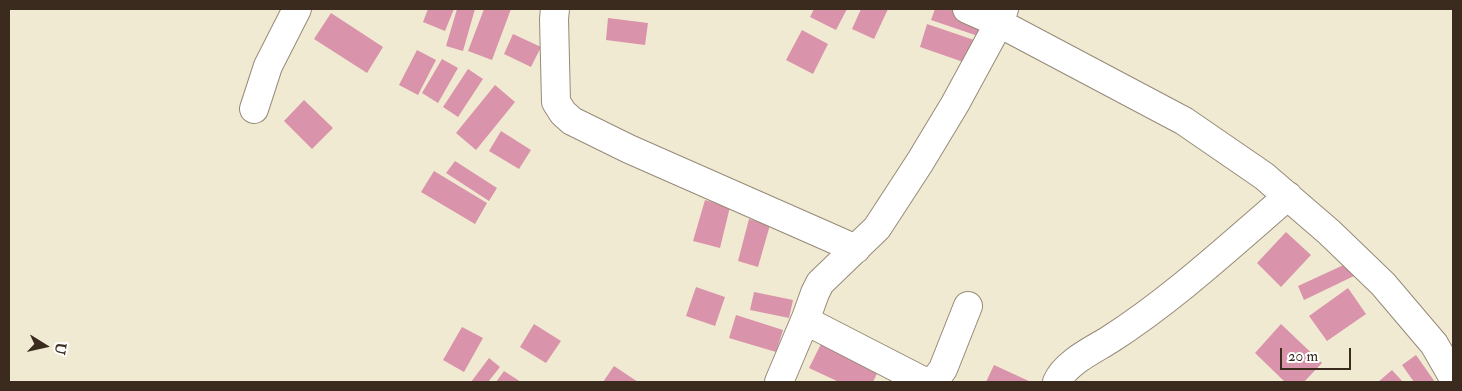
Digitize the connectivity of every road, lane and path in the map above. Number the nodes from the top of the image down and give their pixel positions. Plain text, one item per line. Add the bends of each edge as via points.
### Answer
1 (296, 9) edge
2 (555, 9) edge
3 (967, 9) edge
4 (1002, 16) edge
5 (254, 109) dead end
6 (1288, 196) junction
7 (856, 249) junction
8 (968, 306) dead end
9 (806, 318) junction
10 (1453, 377) edge
11 (779, 382) edge
12 (1057, 382) edge

1 - 5 street via 268,66
2 - 7 street via 556,102 572,121
3 - 4 street
4 - 6 street via 1184,121
4 - 7 street via 920,162 877,228
6 - 10 street via 1383,284 1434,344
6 - 12 street via 1158,306 1080,358
7 - 9 street via 820,283
8 - 9 street via 943,369 935,380 923,381
9 - 11 street

